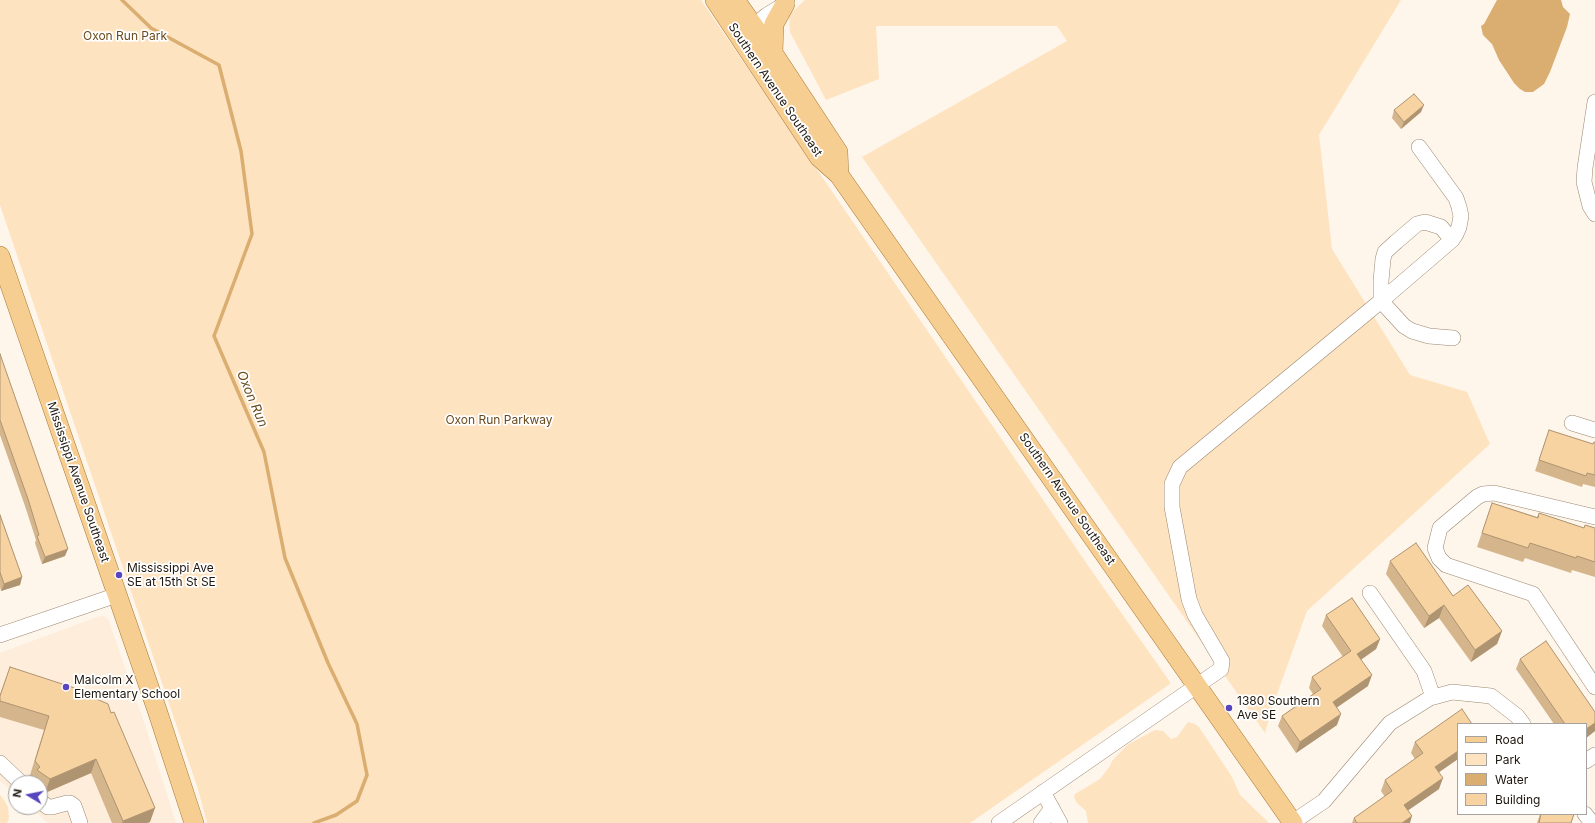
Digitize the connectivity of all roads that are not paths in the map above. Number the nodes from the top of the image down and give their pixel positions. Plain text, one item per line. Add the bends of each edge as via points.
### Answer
1 (788, 2) edge
2 (732, 4) edge
3 (746, 31) junction
4 (773, 54) junction
5 (1595, 102) edge
6 (1419, 147) dead end
7 (840, 176) junction
8 (1595, 214) edge
9 (1452, 240) junction
10 (0, 256) edge
11 (1381, 301) junction
12 (1453, 338) dead end
13 (1572, 423) dead end
14 (1595, 430) edge
15 (1595, 517) edge
16 (1370, 593) dead end
17 (117, 595) junction
18 (0, 634) edge
19 (1198, 686) junction
20 (1595, 687) edge
21 (1433, 697) junction
22 (1522, 723) edge
23 (0, 764) edge
24 (12, 775) edge
25 (1043, 792) junction
26 (48, 807) edge
27 (1052, 808) junction
28 (1586, 815) edge
29 (1293, 822) edge
30 (80, 823) edge
31 (194, 823) edge
32 (999, 823) edge
33 (1041, 823) edge
34 (1060, 823) edge
35 (1592, 823) edge

1 - 3 street
1 - 4 main road via 774,24
2 - 3 main road, Southern Avenue Southeast
3 - 4 main road, Southern Avenue Southeast
3 - 7 main road, Southern Avenue Southeast via 818,157
4 - 7 main road, Southern Avenue Southeast via 838,152
5 - 8 street via 1584,182 1590,206
6 - 9 street via 1452,191 1459,207 1459,227
7 - 19 main road, Southern Avenue Southeast
9 - 11 street
9 - 11 street via 1441,227 1426,222 1417,224 1396,242 1385,252
10 - 17 main road, Mississippi Avenue Southeast
11 - 12 street via 1412,331 1429,336
11 - 19 street via 1180,467 1172,484 1172,506 1189,599 1195,615 1222,661 1221,669
13 - 14 street
15 - 20 street via 1494,493 1483,494 1440,528 1436,548 1439,558 1446,564 1533,594
16 - 21 street via 1424,671
17 - 18 street
17 - 31 main road, Mississippi Avenue Southeast
19 - 25 street
19 - 29 main road, Southern Avenue Southeast
21 - 22 street via 1452,692 1491,696
21 - 29 street via 1390,723 1324,801
23 - 24 street
25 - 27 street
25 - 32 street
26 - 30 street via 70,803 74,806
27 - 33 street
27 - 34 street
28 - 35 street

